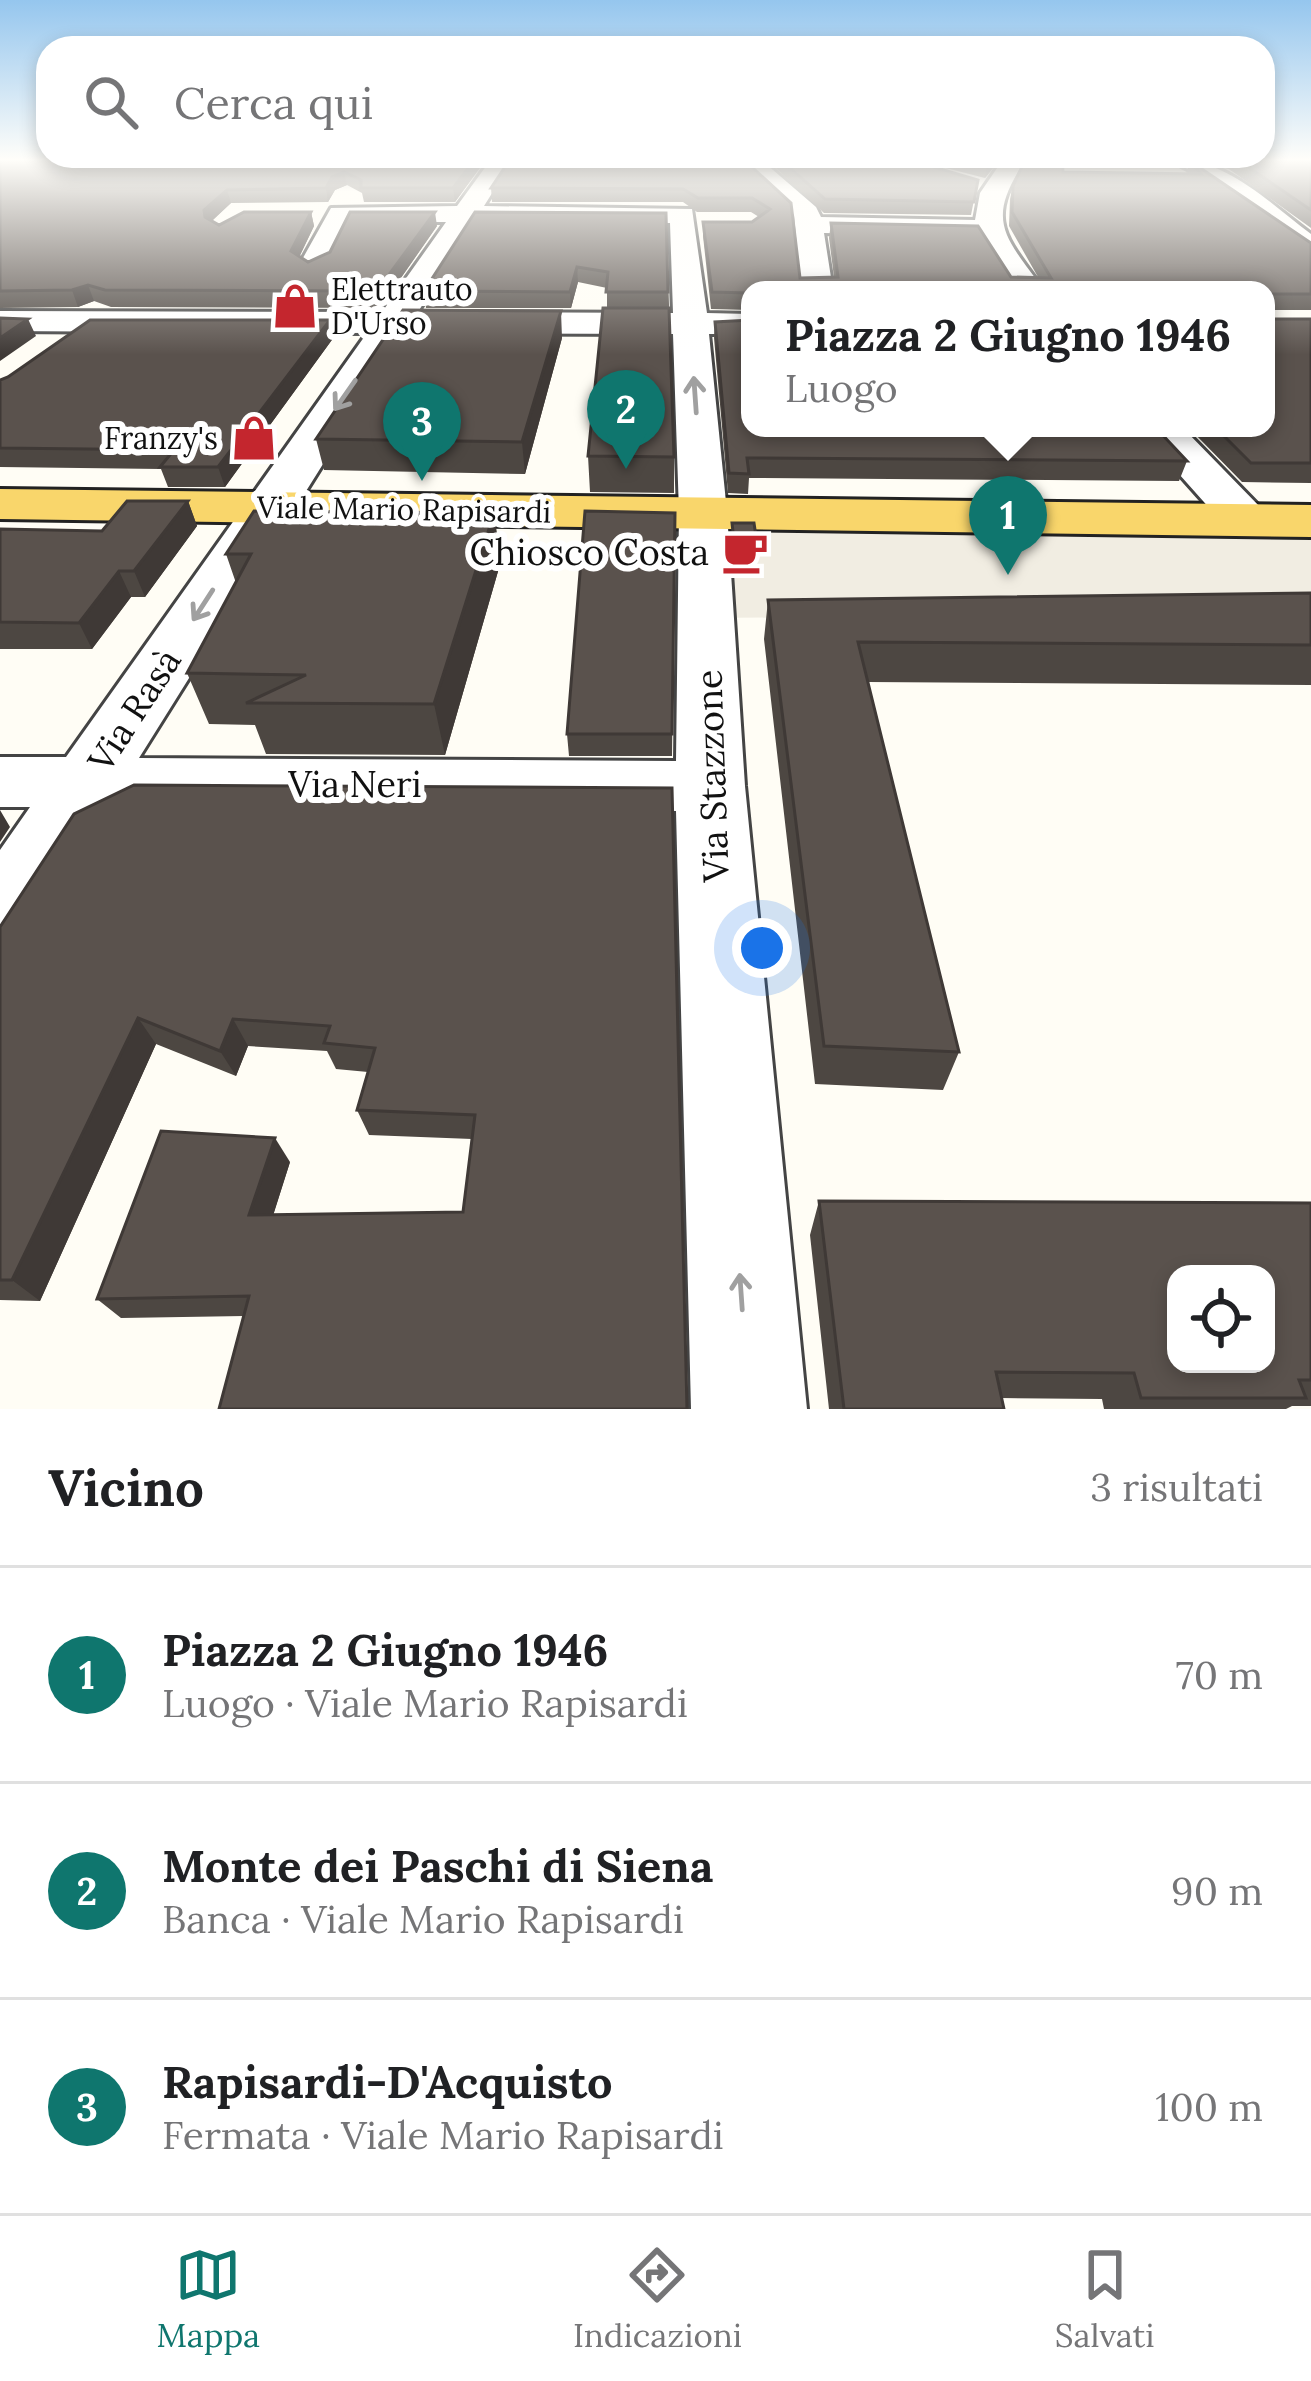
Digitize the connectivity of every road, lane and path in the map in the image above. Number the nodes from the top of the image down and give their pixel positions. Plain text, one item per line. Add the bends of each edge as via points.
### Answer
1 (335, 224) edge
2 (458, 224) edge
3 (691, 224) edge
4 (987, 224) edge
5 (1279, 224) edge
6 (810, 225) joint
7 (986, 228) junction
8 (1311, 248) edge
9 (314, 265) edge
10 (816, 281) edge
11 (1022, 281) edge
12 (138, 284) edge
13 (0, 321) edge
14 (87, 321) junction
15 (395, 322) junction
16 (690, 324) junction
17 (741, 324) edge
18 (34, 359) edge
19 (1168, 437) edge
20 (0, 504) edge
21 (267, 508) junction
22 (703, 512) junction
23 (1245, 519) junction
24 (1311, 520) edge
25 (0, 782) edge
26 (87, 782) junction
27 (710, 786) junction
28 (0, 912) edge
29 (748, 1409) edge

1 - 9 street
2 - 15 street, Via Rasà
3 - 16 street, Via Stazzone
4 - 7 street
5 - 8 street
6 - 7 street
6 - 10 street
7 - 11 street
12 - 14 street
13 - 14 street
14 - 15 street
14 - 18 street
15 - 16 street
15 -> 21 street, Via Rasà
16 - 17 street
22 -> 16 street, Via Stazzone
19 - 23 street
20 - 21 main road, Viale Mario Rapisardi
21 - 22 main road, Viale Mario Rapisardi
21 -> 26 street, Via Rasà
22 - 23 main road, Viale Mario Rapisardi
22 - 27 street, Via Stazzone via 730,618
23 - 24 main road, Viale Mario Rapisardi
25 - 26 street, Via Neri
26 - 27 street, Via Neri
26 - 28 street, Via Rasà
29 -> 27 street, Via Stazzone

